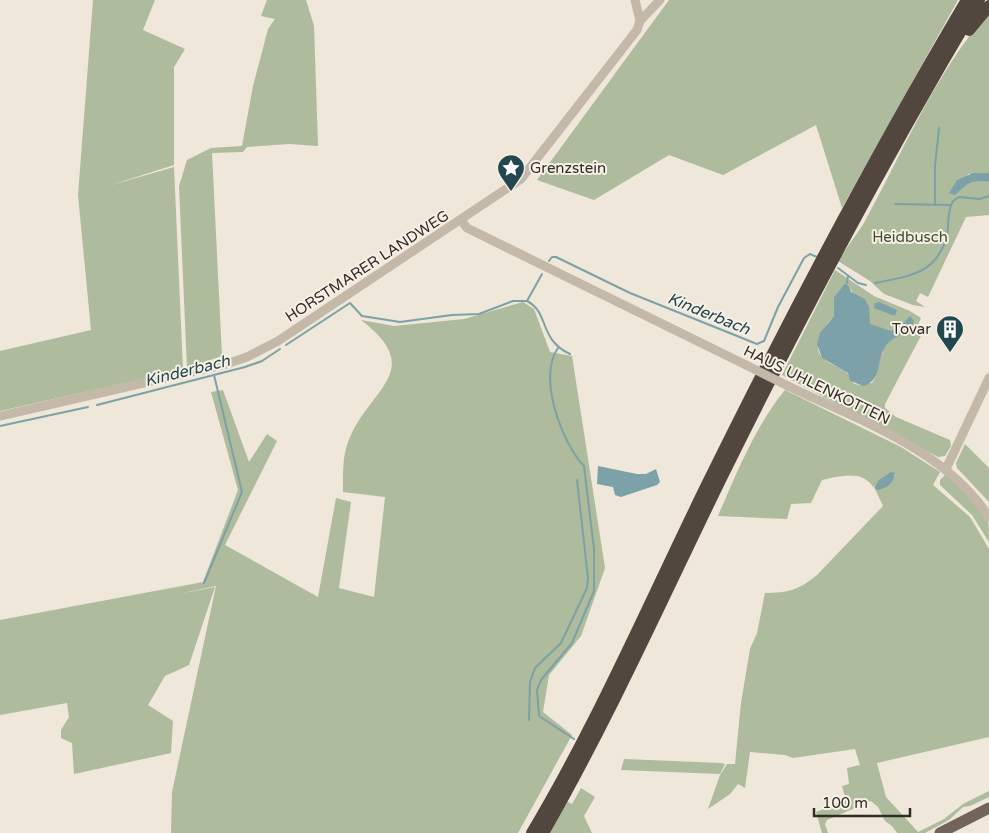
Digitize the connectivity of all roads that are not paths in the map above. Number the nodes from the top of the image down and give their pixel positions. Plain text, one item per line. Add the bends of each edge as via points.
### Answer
1 (635, 0) edge
2 (660, 0) edge
3 (968, 0) edge
4 (979, 0) edge
5 (989, 6) edge
6 (640, 21) junction
7 (926, 91) junction
8 (461, 220) junction
9 (989, 378) edge
10 (0, 416) edge
11 (946, 470) junction
12 (989, 517) edge
13 (989, 808) edge
14 (532, 833) edge
15 (543, 833) edge
16 (940, 833) edge

1 - 6 street
2 - 6 street, HORSTMARER LANDWEG
3 - 14 highway via 891,131 815,271 594,717
4 - 7 highway
5 - 7 highway via 970,27
6 - 8 street, HORSTMARER LANDWEG via 637,30 531,168 512,187
7 - 15 highway via 787,347 594,740
8 - 10 street, HORSTMARER LANDWEG via 291,333 247,357
8 - 11 street, HAUS UHLENKOTTEN, bridge via 467,228 915,448
9 - 11 street
11 - 12 street, HAUS UHLENKOTTEN via 976,498
13 - 16 main road

